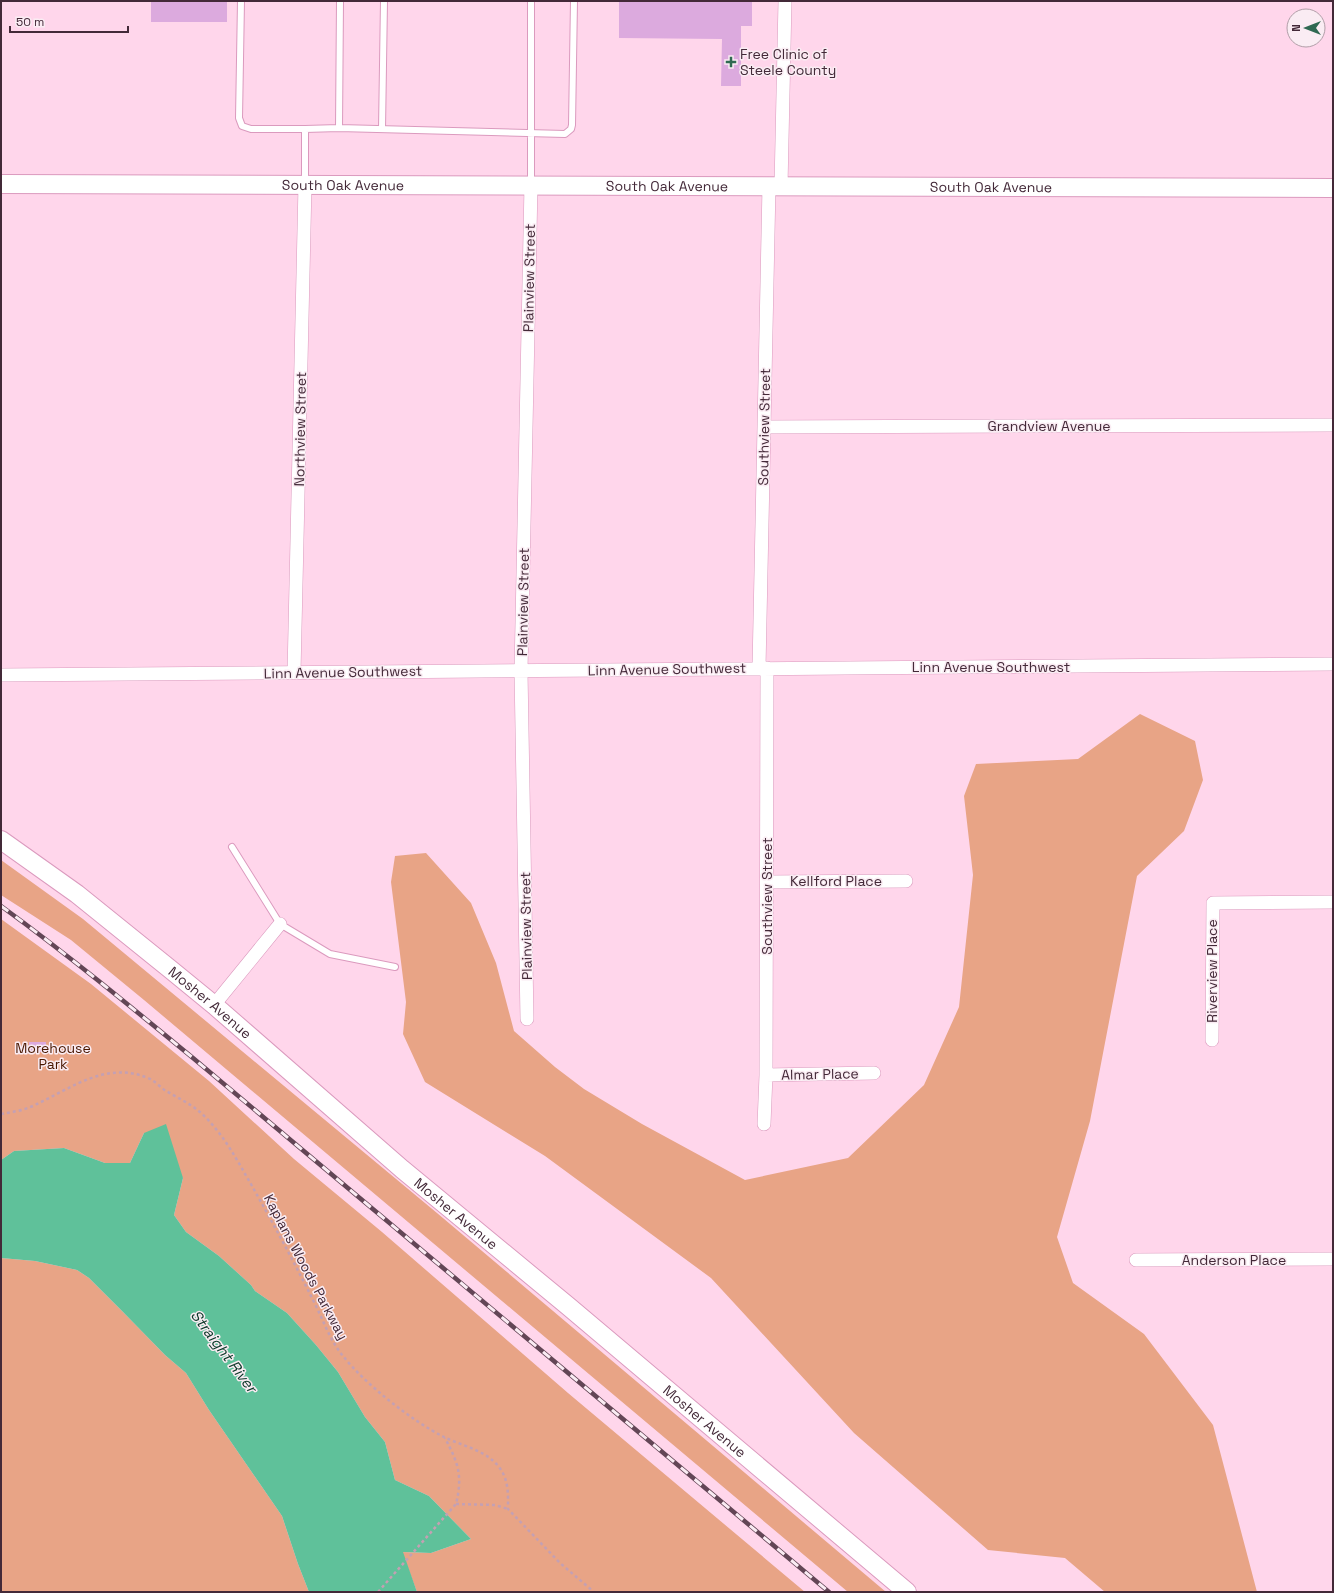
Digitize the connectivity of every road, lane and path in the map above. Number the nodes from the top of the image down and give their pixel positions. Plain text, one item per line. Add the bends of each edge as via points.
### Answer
1 (241, 1) edge
2 (340, 1) edge
3 (384, 1) edge
4 (531, 1) edge
5 (574, 1) edge
6 (784, 1) edge
7 (339, 128) junction
8 (305, 129) junction
9 (382, 129) junction
10 (532, 133) junction
11 (1, 184) edge
12 (305, 185) junction
13 (531, 185) junction
14 (775, 186) junction
15 (1333, 188) edge
16 (1333, 425) edge
17 (764, 427) junction
18 (1333, 664) edge
19 (763, 668) junction
20 (521, 670) junction
21 (294, 673) junction
22 (1, 675) edge
23 (1, 840) edge
24 (232, 847) dead end
25 (906, 881) dead end
26 (767, 882) junction
27 (1333, 902) edge
28 (280, 924) junction
29 (395, 967) dead end
30 (214, 1005) junction
31 (527, 1019) dead end
32 (1212, 1040) dead end
33 (874, 1073) dead end
34 (766, 1075) junction
35 (1, 1114) edge
36 (764, 1124) dead end
37 (1333, 1259) edge
38 (1136, 1260) dead end
39 (444, 1437) junction
40 (456, 1504) junction
41 (508, 1509) junction
42 (378, 1592) edge
43 (594, 1592) edge
44 (907, 1592) edge

1 - 8 lane via 239,118 242,126 251,129
2 - 7 lane
3 - 9 lane
4 - 10 lane
5 - 10 lane via 572,125 565,134
6 - 14 street, Southview Street
7 - 8 lane
7 - 9 lane
8 - 12 lane
9 - 10 lane
10 - 13 lane
11 - 12 main road, South Oak Avenue
12 - 13 main road, South Oak Avenue
12 - 21 street, Northview Street
13 - 14 main road, South Oak Avenue
13 - 20 street, Plainview Street
14 - 15 main road, South Oak Avenue
14 - 17 street, Southview Street
16 - 17 street, Grandview Avenue
17 - 19 street, Southview Street
18 - 19 street, Linn Avenue Southwest
19 - 20 street, Linn Avenue Southwest
19 - 26 street, Southview Street
20 - 21 street, Linn Avenue Southwest
20 - 31 street, Plainview Street
21 - 22 street, Linn Avenue Southwest
23 - 30 main road, Mosher Avenue via 77,894
24 - 28 lane
25 - 26 street, Kellford Place
26 - 34 street, Southview Street
27 - 32 street, Riverview Place via 1213,903
28 - 29 lane via 330,954
28 - 30 street
30 - 44 main road, Mosher Avenue via 402,1169
33 - 34 street, Almar Place
34 - 36 street, Southview Street
35 - 39 path, Kaplans Woods Parkway via 35,1105 93,1077 107,1073 138,1074 151,1079 200,1112 233,1153 342,1355 382,1394 427,1428
37 - 38 street, Anderson Place
39 - 40 path via 459,1471 460,1486
39 - 41 path, Kaplans Woods Parkway via 485,1455 500,1468 508,1490
40 - 41 path via 495,1505
40 - 42 path
41 - 43 path via 560,1563

